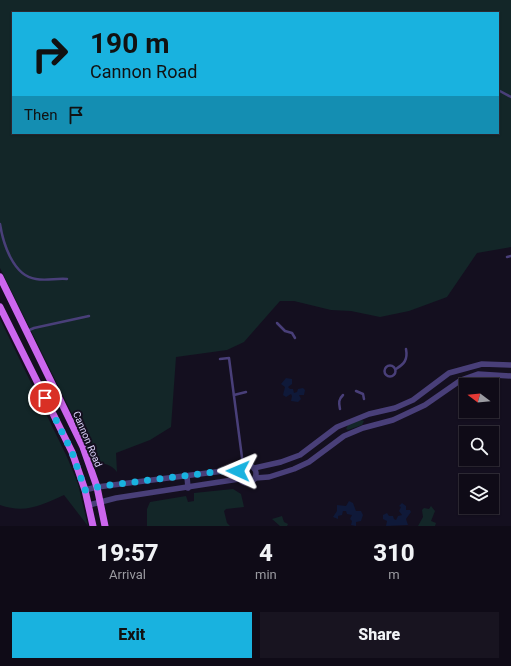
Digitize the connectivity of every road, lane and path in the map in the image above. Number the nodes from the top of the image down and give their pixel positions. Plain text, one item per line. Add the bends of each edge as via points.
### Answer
1 (499, 91) edge
2 (511, 97) edge
3 (0, 224) edge
4 (511, 256) edge
5 (507, 257) dead end
6 (0, 277) edge
7 (67, 280) dead end
8 (0, 306) edge
9 (89, 316) dead end
10 (277, 323) dead end
11 (27, 332) junction
12 (295, 338) dead end
13 (406, 349) dead end
14 (220, 359) dead end
15 (511, 365) edge
16 (396, 369) junction
17 (511, 376) edge
18 (356, 391) dead end
19 (246, 392) dead end
20 (234, 395) junction
21 (343, 395) dead end
22 (364, 399) dead end
23 (340, 409) dead end
24 (337, 427) junction
25 (343, 437) junction
26 (292, 458) junction
27 (241, 467) junction
28 (254, 468) junction
29 (296, 468) junction
30 (187, 476) junction
31 (255, 478) junction
32 (239, 479) junction
33 (97, 487) junction
34 (188, 488) junction
35 (85, 490) junction
36 (100, 502) junction
37 (88, 505) junction
38 (93, 526) edge
39 (105, 526) edge

1 - 2 lane
3 - 7 lane via 4,244 20,270 35,279
4 - 5 lane
6 - 11 main road, Cannon Road
8 - 35 main road, Cannon Road via 63,432
9 - 11 lane via 34,328
10 - 12 lane
11 - 33 main road, Cannon Road via 83,447
13 - 16 lane via 405,362
14 - 20 lane via 229,358
15 - 24 street via 482,364 449,373 413,400
16 - 16 lane via 390,365 384,372 386,376 392,377
17 - 25 street via 478,374 460,380 408,414
18 - 22 lane via 363,394
19 - 20 lane
20 - 27 lane
21 - 23 lane via 339,398
24 - 25 street
24 - 26 street via 300,455
25 - 29 street via 309,462
26 - 28 street
26 - 29 street
27 - 28 street via 249,465
27 - 30 street
27 - 32 street via 237,474
28 - 31 street
29 - 31 street via 269,477
30 - 33 street
30 - 34 street
31 - 32 street via 247,483
32 - 34 street
33 - 35 street
33 - 36 main road, Cannon Road
34 - 36 street
35 - 37 main road, Cannon Road
36 - 37 street
36 - 39 main road, Cannon Road
37 - 38 main road, Cannon Road

